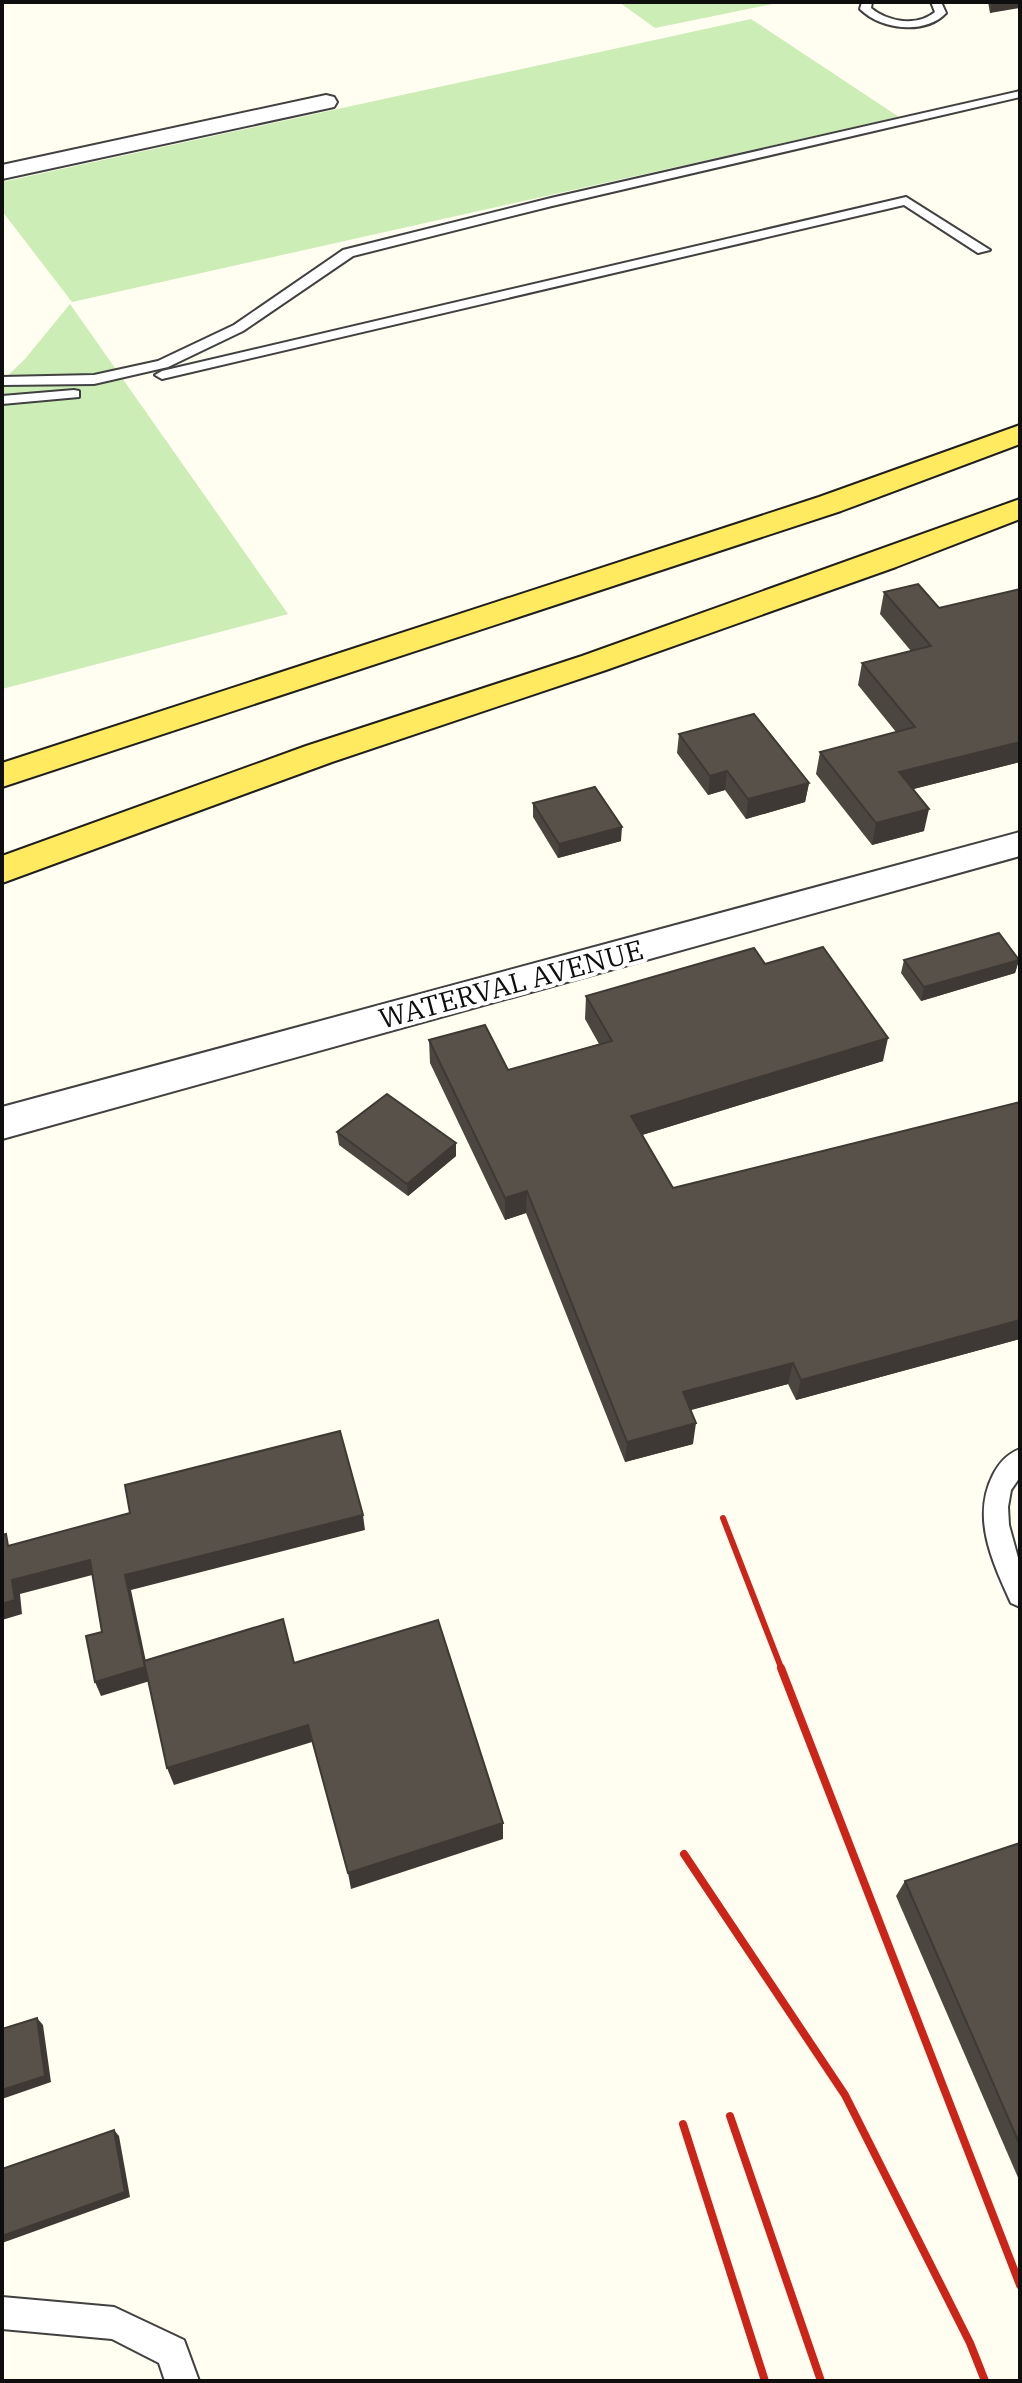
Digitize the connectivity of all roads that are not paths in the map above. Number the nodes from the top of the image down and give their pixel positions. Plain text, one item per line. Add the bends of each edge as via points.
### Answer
1 (867, 2) edge
2 (936, 2) edge
3 (1020, 94) edge
4 (326, 102) dead end
5 (2, 172) edge
6 (983, 250) dead end
7 (2, 381) edge
8 (2, 400) edge
9 (1020, 434) edge
10 (1020, 508) edge
11 (2, 775) edge
12 (1020, 844) edge
13 (2, 870) edge
14 (2, 1123) edge
15 (1020, 1460) edge
16 (1020, 1595) edge
17 (2, 2313) edge
18 (182, 2381) edge

1 - 2 lane via 870,14 912,23 936,19 941,13
3 - 7 lane via 348,253 261,313 171,360 127,375 87,380
4 - 5 street
6 - 8 lane via 906,201 83,394
9 - 11 main road via 800,514
10 - 13 main road
12 - 14 street, WATERVAL AVENUE
15 - 16 lane via 997,1491 995,1526
17 - 18 lane via 114,2323 172,2352

